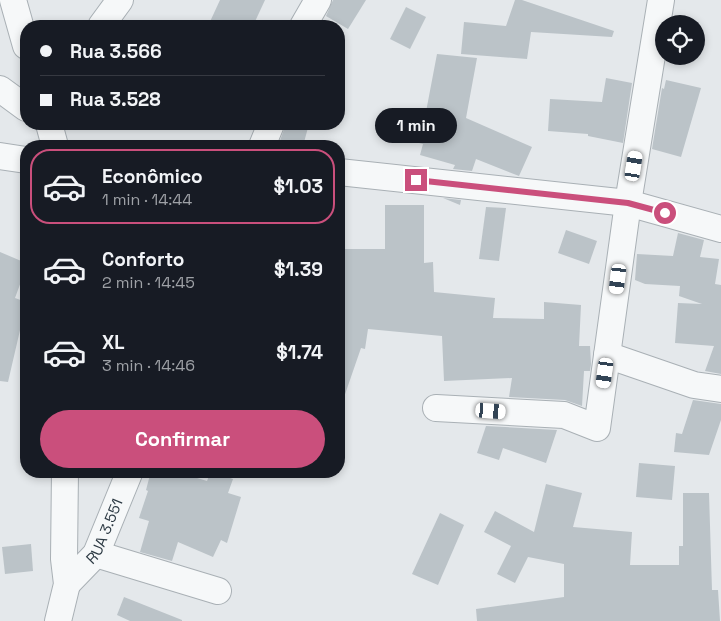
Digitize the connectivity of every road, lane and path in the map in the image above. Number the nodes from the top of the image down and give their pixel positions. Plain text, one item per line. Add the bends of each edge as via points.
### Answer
1 (13, 0) edge
2 (120, 0) edge
3 (318, 0) edge
4 (660, 0) edge
5 (105, 20) edge
6 (306, 20) edge
7 (20, 25) edge
8 (0, 89) edge
9 (20, 104) edge
10 (0, 156) edge
11 (20, 159) edge
12 (345, 173) edge
13 (628, 203) junction
14 (721, 229) edge
15 (607, 355) junction
16 (721, 389) edge
17 (436, 408) dead end
18 (65, 478) edge
19 (127, 478) edge
20 (96, 554) junction
21 (68, 584) junction
22 (218, 591) dead end
23 (58, 621) edge

1 - 7 street
2 - 5 street
3 - 6 street
4 - 13 street
8 - 9 street
10 - 11 street
12 - 13 street
13 - 14 street
13 - 15 street
15 - 16 street via 694,385
15 - 17 street via 598,428 564,415
18 - 21 street via 64,559
19 - 20 street, RUA 3.551
20 - 21 street, RUA 3.551
20 - 22 street
21 - 23 street

